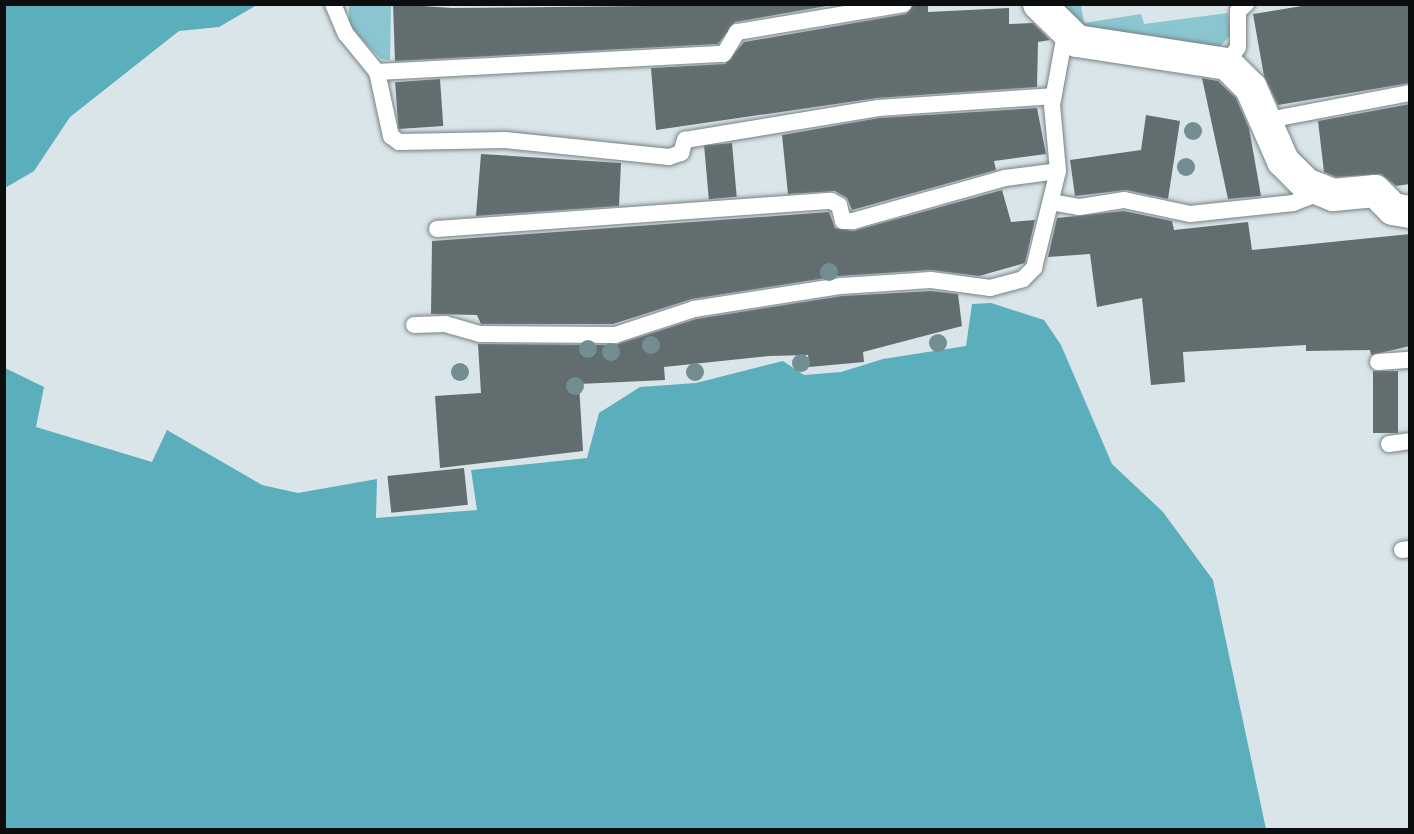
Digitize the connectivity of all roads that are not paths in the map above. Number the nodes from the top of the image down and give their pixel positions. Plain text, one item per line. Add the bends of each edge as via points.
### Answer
1 (333, 4) edge
2 (904, 4) edge
3 (1040, 4) edge
4 (1246, 4) edge
5 (1065, 34) junction
6 (1227, 64) junction
7 (376, 72) junction
8 (1410, 93) edge
9 (1052, 96) junction
10 (1263, 121) junction
11 (1058, 171) junction
12 (1319, 193) junction
13 (1051, 202) junction
14 (1410, 212) edge
15 (437, 229) dead end
16 (414, 325) dead end
17 (1410, 360) edge
18 (1378, 362) dead end
19 (1410, 441) edge
20 (1389, 444) dead end

1 - 7 lane via 346,34
2 - 7 lane via 737,32 724,54
3 - 5 street
4 - 6 lane via 1238,11 1238,47
5 - 6 street via 1077,41
5 - 9 lane
6 - 10 street via 1251,88
7 - 9 lane via 391,136 399,142 505,140 654,158 681,153 685,140 878,108
8 - 10 lane
9 - 11 lane
10 - 12 street via 1283,161
11 - 13 lane
11 - 15 lane via 1005,178 853,221 843,221 839,205 831,201
12 - 13 lane via 1293,203 1190,214 1124,200 1080,207
12 - 14 street via 1375,191 1393,209
13 - 16 lane via 1034,268 1006,286 931,280 854,284 694,309 615,335 479,334 445,324
17 - 18 lane
19 - 20 lane

